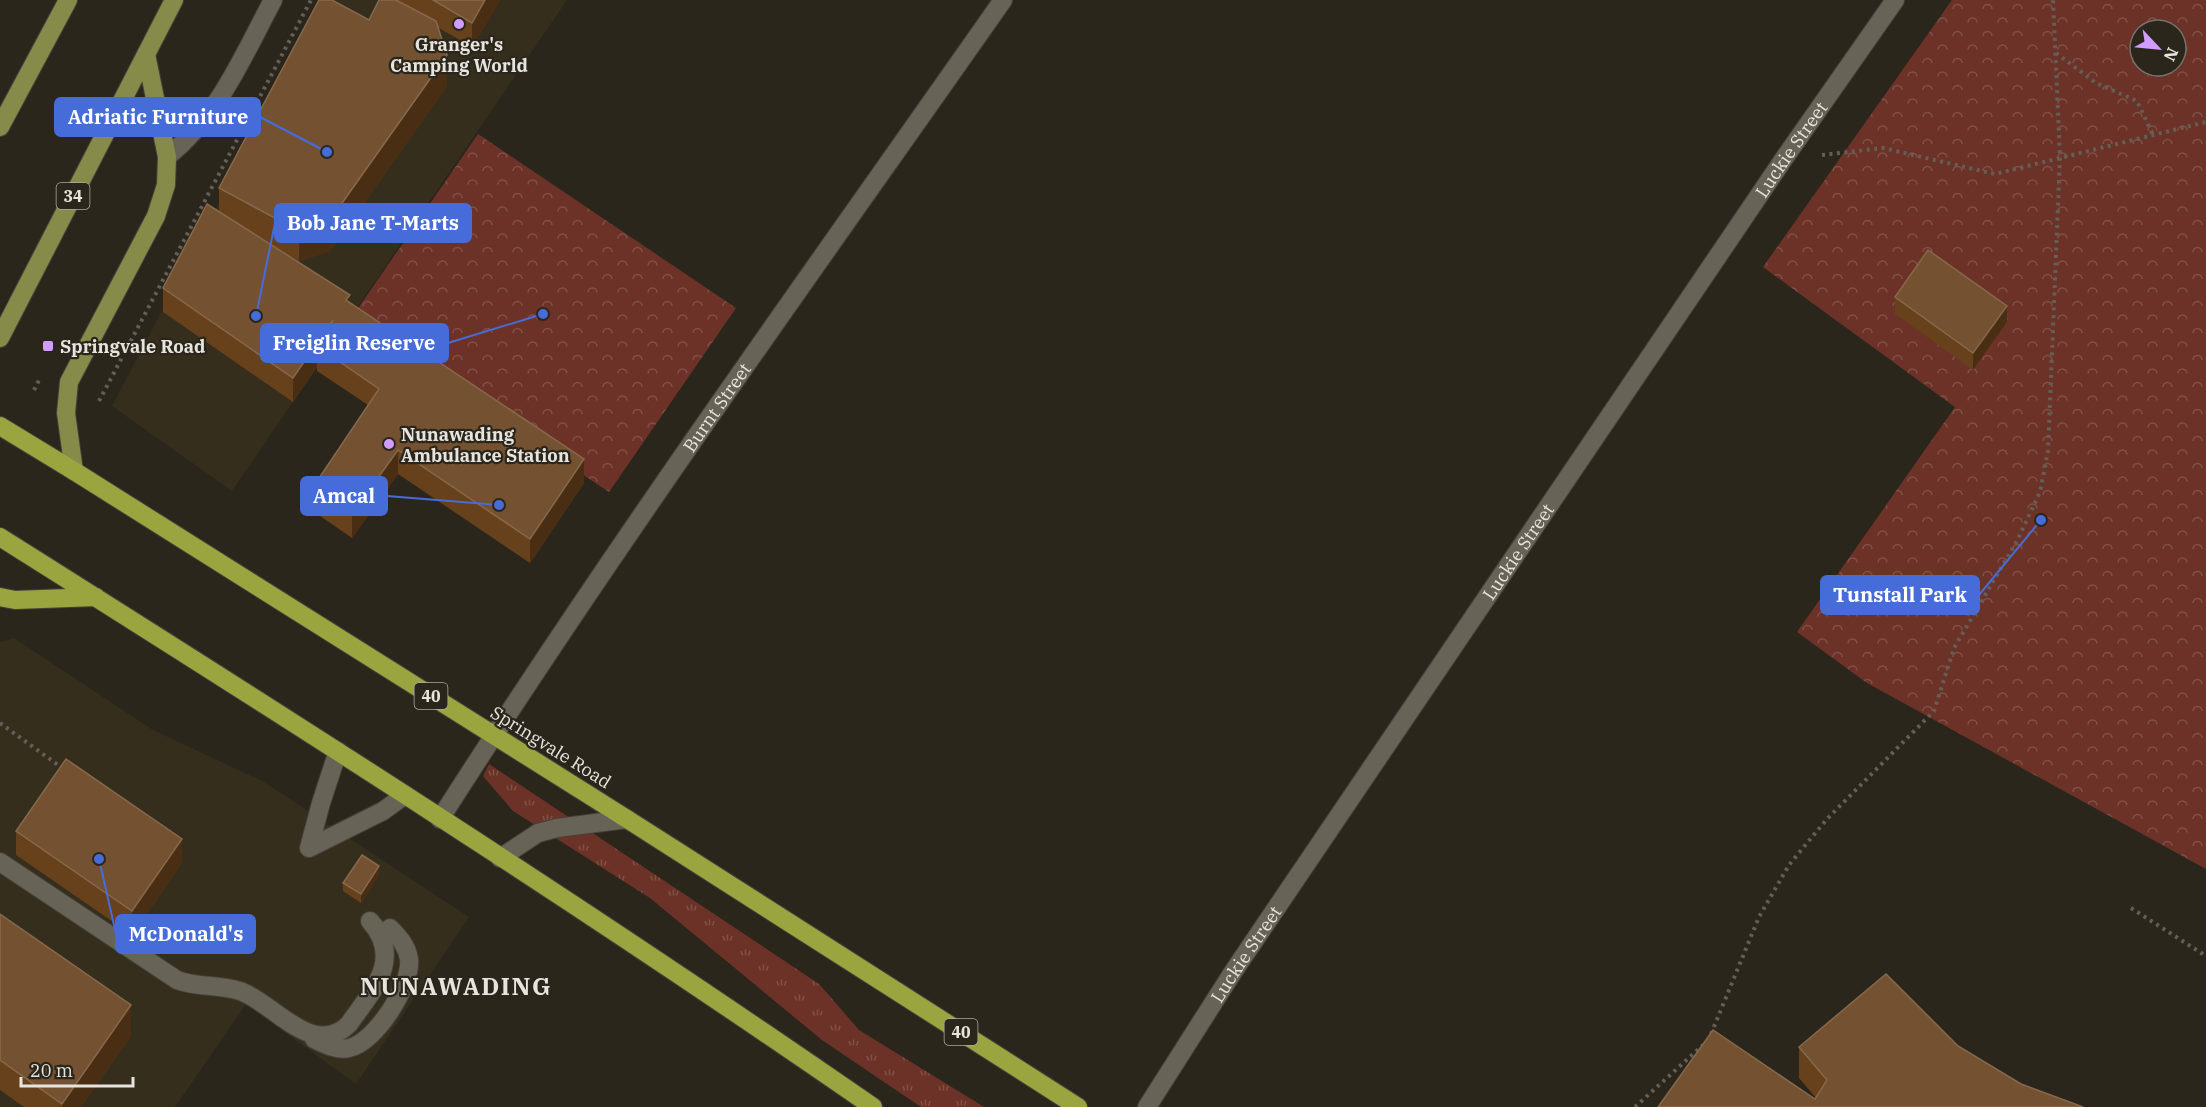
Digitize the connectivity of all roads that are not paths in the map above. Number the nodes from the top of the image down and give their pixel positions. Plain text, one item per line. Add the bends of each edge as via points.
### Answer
1 (68, 0) edge
2 (174, 0) edge
3 (273, 0) edge
4 (1003, 0) edge
5 (1895, 0) edge
6 (146, 54) junction
7 (0, 127) edge
8 (167, 157) junction
9 (0, 338) edge
10 (0, 426) edge
11 (74, 471) junction
12 (0, 537) edge
13 (0, 597) edge
14 (96, 597) junction
15 (493, 736) junction
16 (338, 751) junction
17 (405, 795) junction
18 (440, 819) junction
19 (627, 819) junction
20 (500, 858) junction
21 (0, 862) edge
22 (370, 921) dead end
23 (390, 928) dead end
24 (296, 1027) junction
25 (873, 1107) edge
26 (1078, 1107) edge
27 (1147, 1107) edge

1 - 7 main road
2 - 6 main road, 34
3 - 8 street via 212,111
4 - 15 street, Burnt Street
5 - 27 street, Luckie Street via 1233,972
6 - 8 main road
6 - 9 main road, 34
8 - 11 main road via 166,185 156,216 69,382 66,413
10 - 11 highway, Springvale Road / 40
11 - 15 highway, Springvale Road / 40
12 - 14 highway
13 - 14 highway
14 - 16 highway
15 - 18 street, Burnt Street
15 - 19 highway, Springvale Road / 40
16 - 17 highway
16 - 17 street via 309,848 383,811
17 - 18 highway
18 - 20 highway
19 - 20 street via 538,833
19 - 26 highway, Springvale Road / 40
20 - 25 highway
21 - 24 street via 170,976 189,985 243,992
22 - 24 street via 381,933 385,953 382,975 372,991 342,1031 321,1036
23 - 24 street via 405,946 409,970 401,992 371,1035 360,1044 338,1048

